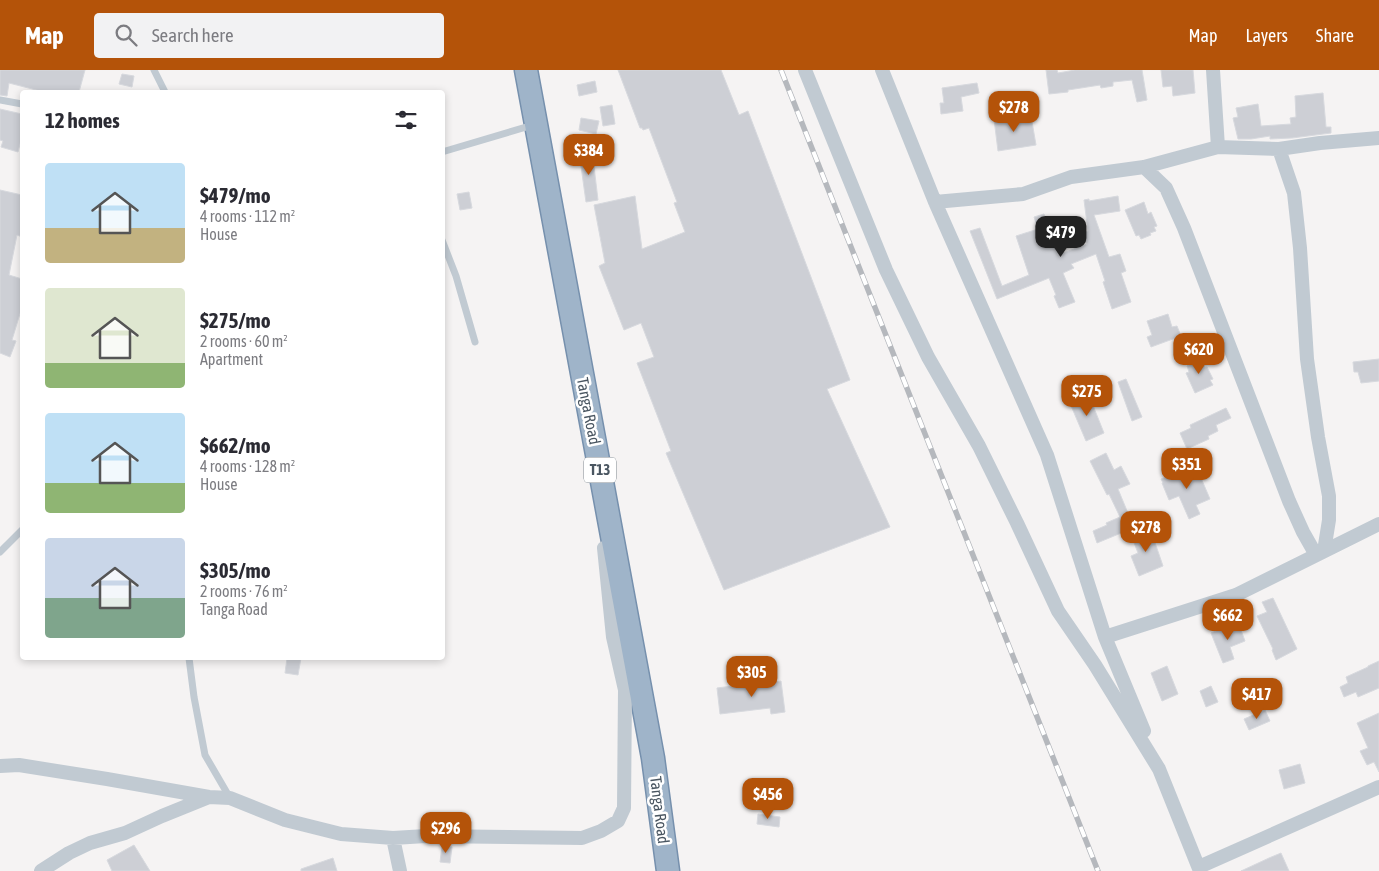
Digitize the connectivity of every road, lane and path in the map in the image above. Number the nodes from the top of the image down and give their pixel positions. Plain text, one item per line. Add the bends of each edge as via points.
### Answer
1 (154, 70) edge
2 (526, 70) edge
3 (805, 70) edge
4 (882, 70) edge
5 (1213, 70) edge
6 (163, 90) edge
7 (0, 100) edge
8 (20, 104) edge
9 (536, 124) junction
10 (1379, 138) edge
11 (1218, 147) junction
12 (1279, 149) junction
13 (445, 151) edge
14 (1144, 166) junction
15 (936, 202) junction
16 (445, 248) edge
17 (475, 342) dead end
18 (603, 490) junction
19 (1379, 524) edge
20 (20, 532) edge
21 (0, 552) edge
22 (1320, 553) junction
23 (1105, 637) junction
24 (188, 660) edge
25 (0, 766) edge
26 (1159, 769) junction
27 (1379, 787) edge
28 (209, 797) junction
29 (230, 798) junction
30 (393, 838) junction
31 (1199, 869) edge
32 (41, 871) edge
33 (400, 871) edge
34 (668, 871) edge

1 - 6 lane
2 - 9 highway, Tanga Road / T13
3 - 26 street via 886,270 928,357 979,446 1058,611
4 - 15 street
5 - 11 street
7 - 8 lane
9 - 13 lane
9 - 18 highway, Tanga Road / T13
10 - 12 street
11 - 12 street
11 - 14 street
12 - 22 street via 1294,193 1307,359 1329,496 1329,520
14 - 15 street via 1070,177 1023,194
14 - 22 street via 1166,188 1289,501 1303,532
15 - 23 street via 1046,455
16 - 17 lane
18 - 30 street via 604,547 613,637 625,690 624,808 618,821 582,838
18 - 34 highway, Tanga Road / T13 via 653,758
19 - 22 street
20 - 21 lane
22 - 23 street via 1236,595
23 - 26 street
24 - 29 lane via 205,755
25 - 28 street via 19,765
26 - 31 street
27 - 31 street
28 - 29 street
28 - 32 street via 125,834 90,843
29 - 30 street via 285,820 341,834
30 - 33 street

